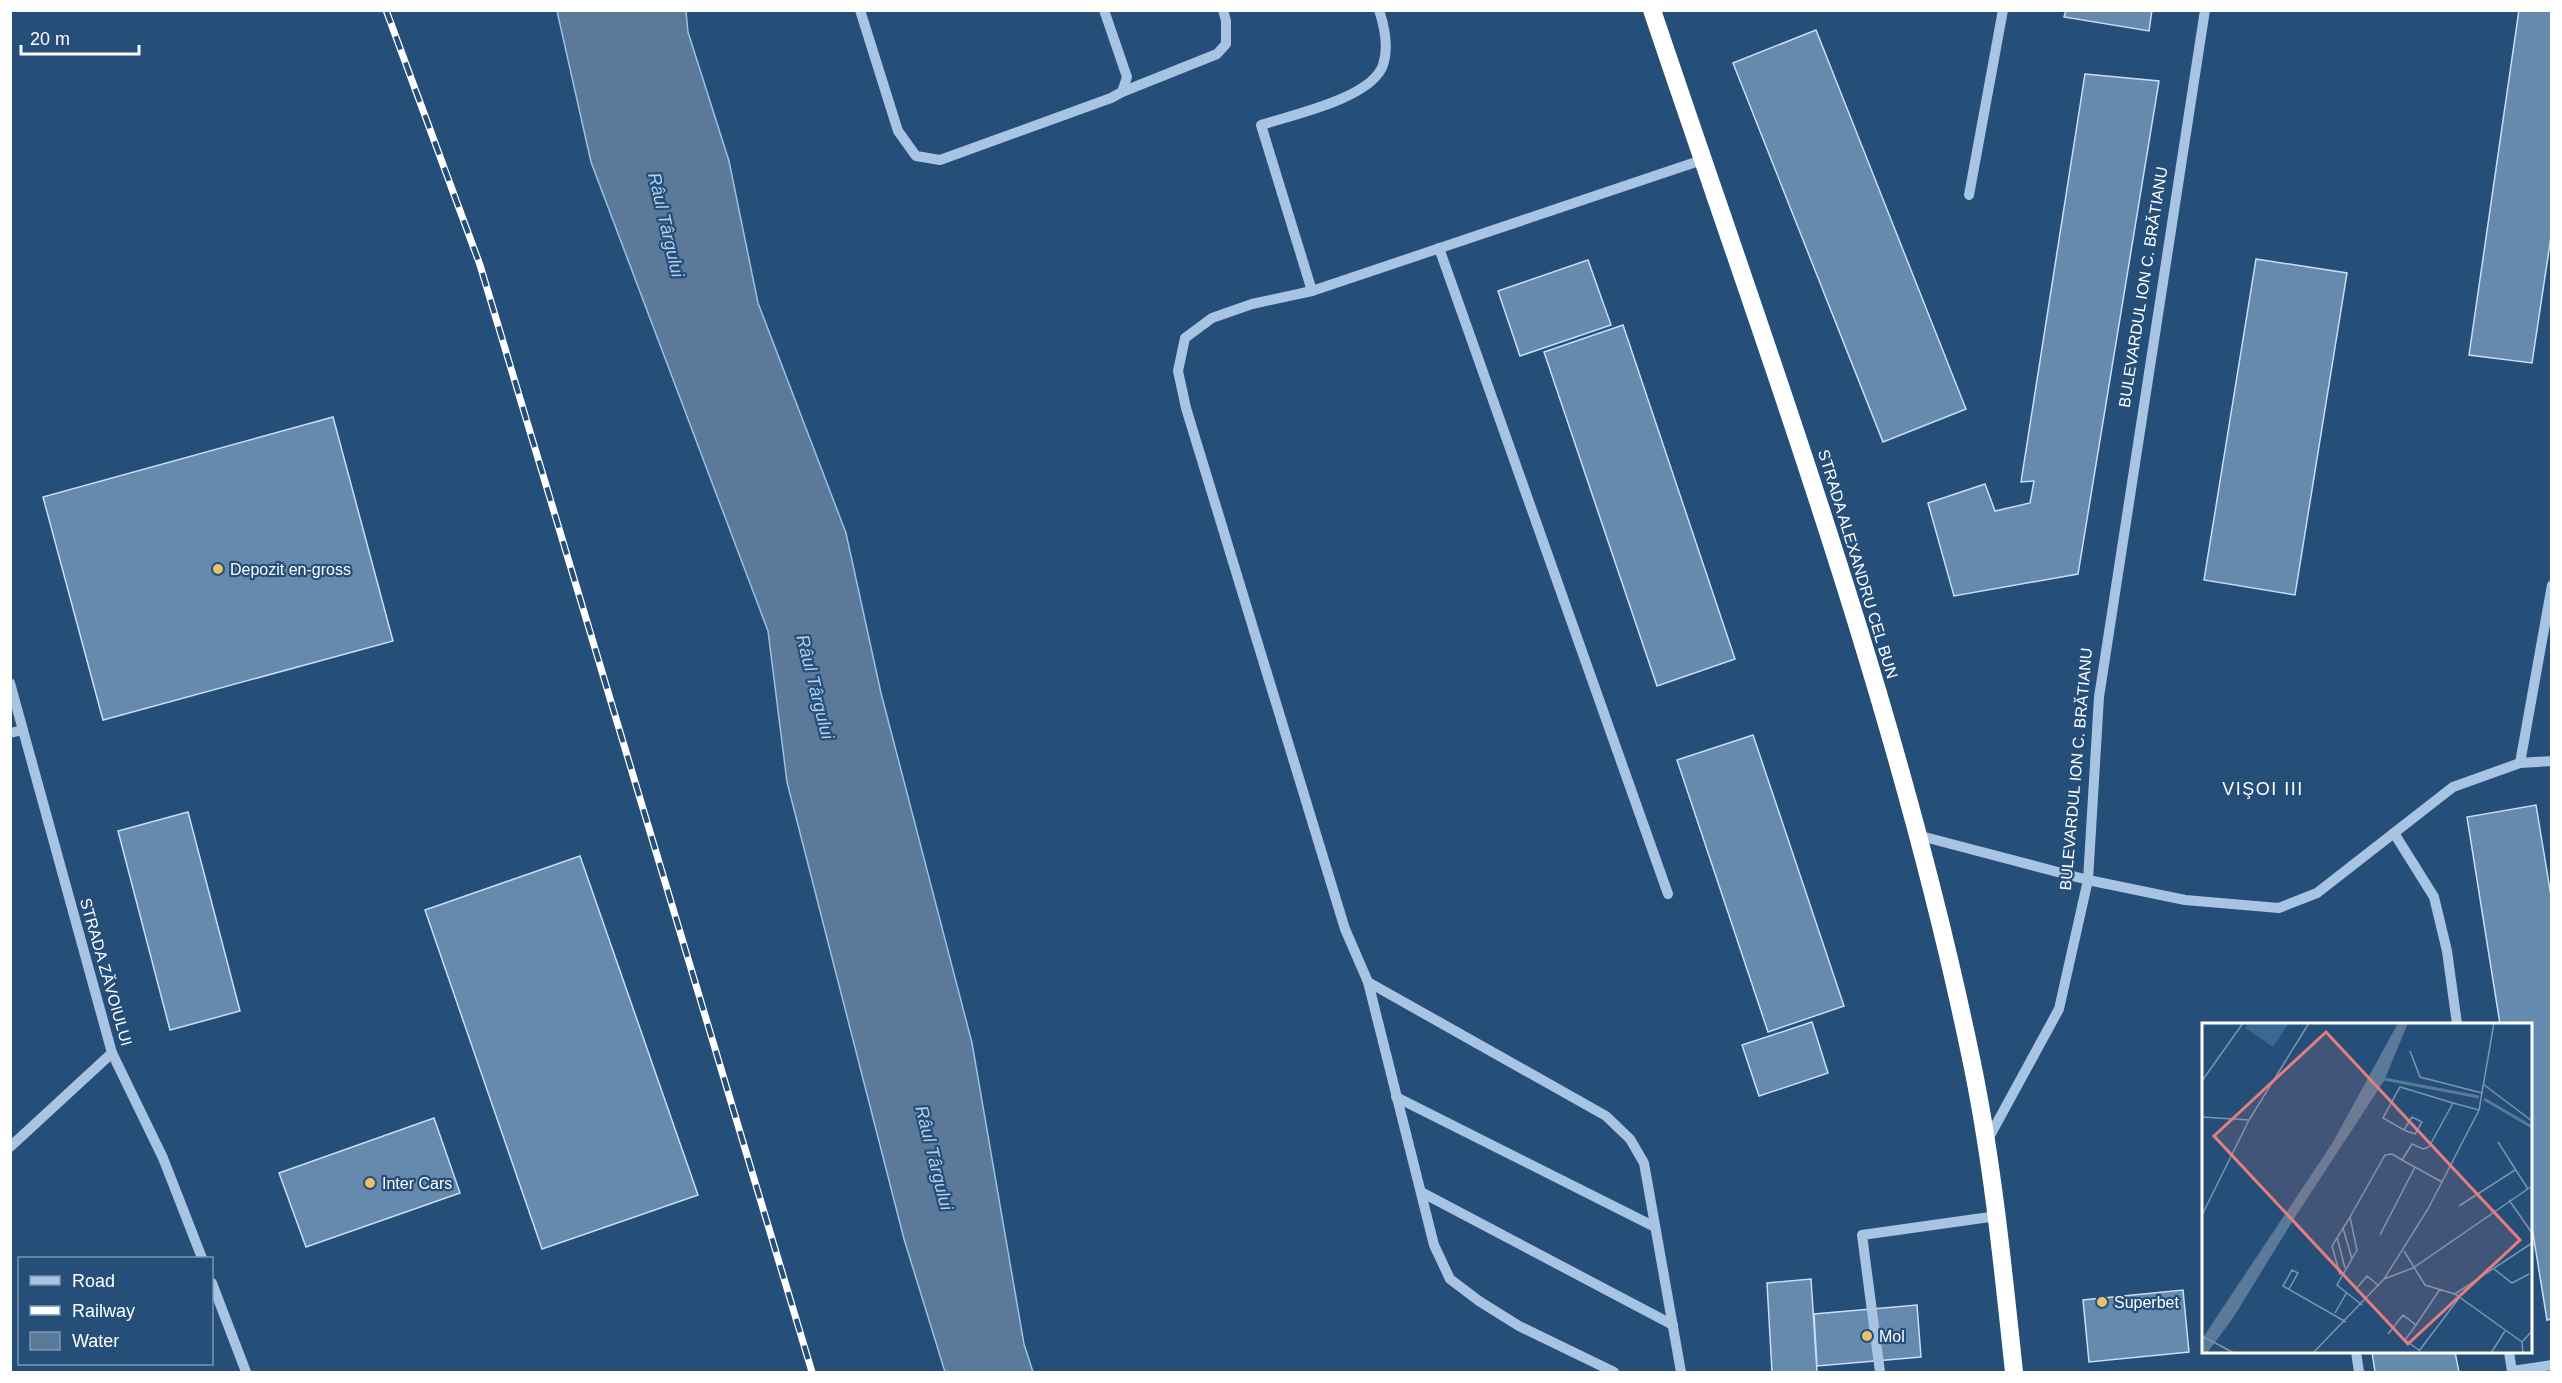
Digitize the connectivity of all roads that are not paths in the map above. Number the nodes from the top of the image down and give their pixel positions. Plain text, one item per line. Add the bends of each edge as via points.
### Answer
1 (860, 10) edge
2 (1104, 10) edge
3 (1223, 10) edge
4 (1379, 10) edge
5 (1652, 10) edge
6 (2003, 10) edge
7 (2205, 10) edge
8 (1122, 92) junction
9 (1702, 160) junction
10 (1969, 195) dead end
11 (1439, 248) junction
12 (1312, 291) junction
13 (2552, 585) edge
14 (10, 683) edge
15 (23, 730) junction
16 (10, 733) edge
17 (2552, 761) edge
18 (2520, 763) junction
19 (2394, 833) junction
20 (1917, 835) junction
21 (2088, 880) junction
22 (1668, 894) dead end
23 (1368, 982) junction
24 (2457, 1023) edge
25 (112, 1053) junction
26 (1396, 1097) junction
27 (1987, 1141) junction
28 (10, 1148) edge
29 (1421, 1191) junction
30 (1997, 1216) junction
31 (1655, 1227) junction
32 (202, 1257) edge
33 (213, 1286) edge
34 (1673, 1325) junction
35 (2356, 1353) edge
36 (2509, 1353) edge
37 (2552, 1365) edge
38 (246, 1372) edge
39 (1614, 1372) edge
40 (1681, 1372) edge
41 (1880, 1372) edge
42 (2014, 1372) edge
43 (2359, 1372) edge

1 - 8 street via 898,131 916,156 940,160
2 - 8 street via 1127,77
3 - 8 street via 1227,21 1226,44 1217,54
4 - 12 street via 1386,31 1383,66 1370,82 1353,94 1261,125
5 - 9 highway, STRADA ALEXANDRU CEL BUN
6 - 10 street
7 - 21 street, BULEVARDUL ION C. BRĂTIANU via 2099,697
9 - 11 street
9 - 20 highway, STRADA ALEXANDRU CEL BUN via 1811,477
11 - 12 street
11 - 22 street
12 - 23 street via 1252,304 1212,318 1185,338 1178,371 1345,929
13 - 18 street
14 - 15 street, STRADA ZĂVOIULUI
15 - 16 street
15 - 25 street, STRADA ZĂVOIULUI
17 - 18 street
18 - 19 street via 2453,787
19 - 21 street via 2317,893 2278,908 2185,900
19 - 24 street via 2434,897 2447,951
20 - 21 street
20 - 27 highway, STRADA ALEXANDRU CEL BUN via 1939,911
21 - 27 street, BULEVARDUL ION C. BRĂTIANU via 2059,1009
23 - 26 street
23 - 31 street via 1606,1116 1630,1139 1644,1163
25 - 28 street
25 - 32 street, STRADA ZĂVOIULUI via 164,1158
26 - 29 street
26 - 31 street
27 - 30 highway
29 - 34 street
29 - 39 street via 1434,1245 1450,1279 1519,1326
30 - 41 street via 1862,1235
30 - 42 highway
31 - 34 street
33 - 38 street
34 - 40 street
35 - 43 street
36 - 37 street via 2512,1371

